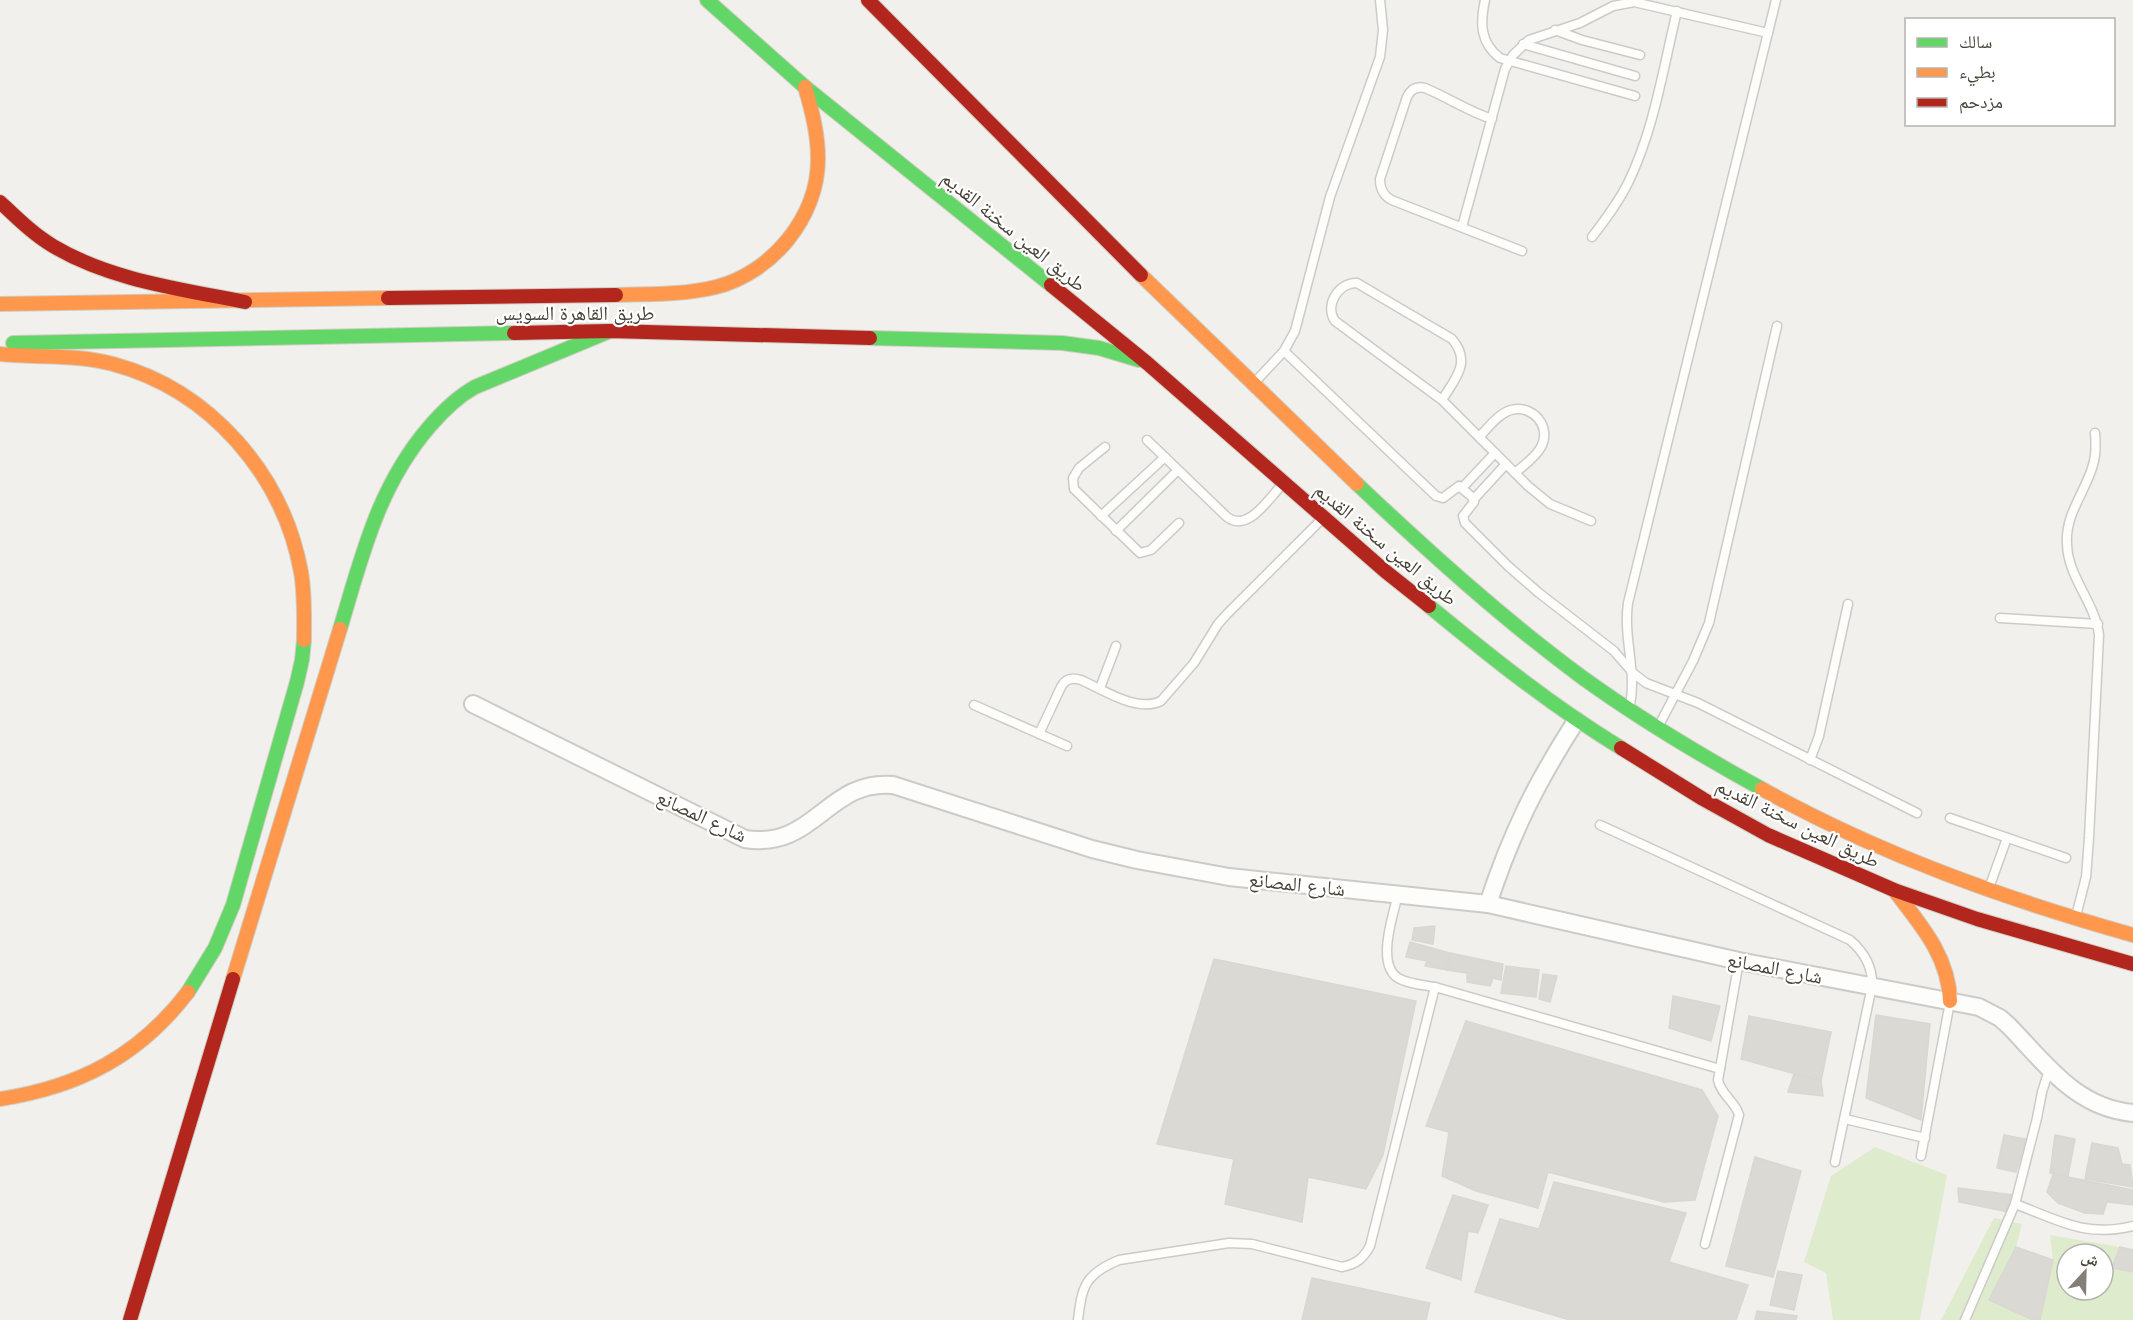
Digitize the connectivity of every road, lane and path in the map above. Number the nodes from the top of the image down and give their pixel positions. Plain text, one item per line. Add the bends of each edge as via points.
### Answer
1 (707, 0) edge
2 (868, 0) edge
3 (1380, 0) edge
4 (1485, 0) edge
5 (1776, 0) edge
6 (1642, 1) edge
7 (1677, 11) junction
8 (1554, 30) junction
9 (1768, 33) junction
10 (1523, 44) junction
11 (1640, 55) dead end
12 (1509, 61) junction
13 (1635, 76) dead end
14 (805, 87) junction
15 (1635, 96) dead end
16 (1492, 119) junction
17 (0, 202) edge
18 (1462, 227) junction
19 (1592, 237) dead end
20 (1522, 250) dead end
21 (244, 302) junction
22 (0, 304) edge
23 (1777, 326) dead end
24 (610, 331) junction
25 (0, 343) edge
26 (1284, 351) junction
27 (0, 354) edge
28 (1147, 363) junction
29 (1252, 384) junction
30 (1442, 400) junction
31 (2096, 433) dead end
32 (1479, 436) junction
33 (1147, 440) dead end
34 (1105, 447) dead end
35 (1495, 453) junction
36 (1165, 457) junction
37 (1506, 464) junction
38 (1179, 470) junction
39 (1515, 473) junction
40 (1284, 483) junction
41 (1462, 488) junction
42 (1474, 499) junction
43 (1101, 516) junction
44 (1323, 518) junction
45 (1591, 521) dead end
46 (1179, 523) dead end
47 (1116, 531) junction
48 (1848, 604) dead end
49 (2000, 618) dead end
50 (2098, 624) junction
51 (1116, 646) dead end
52 (1633, 674) junction
53 (1100, 688) junction
54 (1676, 695) junction
55 (473, 704) dead end
56 (974, 705) dead end
57 (1629, 708) junction
58 (1576, 721) junction
59 (1658, 727) junction
60 (1039, 734) junction
61 (1067, 746) dead end
62 (1810, 759) junction
63 (1917, 813) dead end
64 (1950, 818) dead end
65 (1600, 825) dead end
66 (2007, 838) junction
67 (2066, 858) dead end
68 (1894, 890) junction
69 (1988, 891) junction
70 (1398, 894) junction
71 (1488, 904) junction
72 (2075, 920) junction
73 (2133, 935) edge
74 (1739, 961) junction
75 (2133, 964) edge
76 (1872, 986) junction
77 (1435, 987) junction
78 (1950, 1001) junction
79 (1720, 1069) junction
80 (2049, 1070) junction
81 (0, 1099) edge
82 (2133, 1113) edge
83 (1845, 1119) junction
84 (1925, 1138) junction
85 (1921, 1156) dead end
86 (1835, 1162) dead end
87 (2015, 1204) junction
88 (2133, 1226) edge
89 (1705, 1244) dead end
90 (130, 1320) edge
91 (1078, 1320) edge
92 (1965, 1320) edge

1 - 14 main road, طريق العين سخنة القديم
2 - 29 main road, طريق العين سخنة القديم
3 - 26 lane via 1383,30 1376,71 1330,197 1295,331
4 - 12 lane via 1481,22 1486,43 1491,51
5 - 9 lane
6 - 7 lane
6 - 8 lane via 1623,3
7 - 9 lane
7 - 19 lane via 1640,156 1622,194
8 - 10 lane
8 - 11 lane
9 - 52 lane via 1628,603 1626,636
10 - 12 lane
10 - 13 lane
12 - 15 lane
12 - 16 lane
14 - 21 main road, طريق القاهرة السويس via 819,142 816,180 807,208 794,233 768,261 717,288 680,294
14 - 28 main road, طريق العين سخنة القديم
16 - 18 lane
16 - 18 lane via 1425,88 1412,90 1380,179 1381,190 1389,199
17 - 21 main road via 39,237 104,271
18 - 20 lane
21 - 22 main road, طريق القاهرة السويس
23 - 54 lane via 1709,623
24 - 25 main road, طريق القاهرة السويس
24 - 28 main road, طريق القاهرة السويس via 1062,343 1099,348
24 - 90 main road via 472,388 443,411 412,446 384,493
26 - 29 lane
26 - 41 lane via 1436,496 1443,498 1457,486
27 - 81 main road via 74,357 114,364 169,387 223,426 260,468 282,507 301,570 305,630 298,680 237,892 205,967 176,1009 122,1057 70,1084
28 - 40 main road, طريق العين سخنة القديم
29 - 57 main road, طريق العين سخنة القديم via 1414,539 1518,626
30 - 30 lane via 1335,321 1331,306 1341,288 1357,283 1458,345 1462,361
30 - 32 lane
31 - 50 lane via 2093,466 2067,527 2067,545 2075,578
32 - 35 lane
32 - 39 lane via 1511,410 1529,411 1536,416 1542,423 1544,441
33 - 36 lane
34 - 43 lane via 1079,468 1073,478 1074,489
35 - 37 lane
35 - 41 lane
36 - 38 lane
36 - 43 lane
37 - 39 lane
37 - 42 lane
38 - 40 lane via 1237,522 1252,517
38 - 47 lane
39 - 45 lane via 1550,504
40 - 44 main road, طريق العين سخنة القديم
41 - 42 lane
42 - 52 lane via 1463,516 1465,523 1539,593 1614,651
43 - 47 lane
44 - 53 lane via 1218,624 1194,663 1161,701 1138,705
44 - 58 main road, طريق العين سخنة القديم via 1474,644
46 - 47 lane via 1144,553
48 - 62 lane via 1819,736
49 - 50 lane
50 - 72 lane via 2086,877
51 - 53 lane
52 - 54 lane
52 - 57 lane
53 - 60 lane via 1076,678 1063,683
54 - 59 lane
54 - 62 lane
55 - 70 street, شارع المصانع via 745,839 776,840 817,818 849,792 882,784 1137,860 1229,877
56 - 60 lane
57 - 59 main road, طريق العين سخنة القديم
58 - 68 main road, طريق العين سخنة القديم via 1768,835
58 - 71 street via 1532,794
59 - 69 main road, طريق العين سخنة القديم via 1722,768 1795,807
60 - 61 lane
62 - 63 lane
64 - 66 lane
65 - 76 lane via 1850,940 1866,957
66 - 67 lane
66 - 69 lane
68 - 75 main road, طريق العين سخنة القديم via 1977,919
68 - 78 main road via 1946,964
69 - 72 main road, طريق العين سخنة القديم
70 - 71 street, شارع المصانع
70 - 77 lane via 1387,963 1400,980
71 - 74 street, شارع المصانع
72 - 73 main road, طريق العين سخنة القديم
74 - 76 street, شارع المصانع
74 - 79 lane
76 - 78 street, شارع المصانع
76 - 83 lane
77 - 79 lane
77 - 91 lane via 1370,1246 1364,1257 1342,1267 1252,1244 1229,1243 1119,1260 1102,1267 1089,1279 1081,1294
78 - 80 street, شارع المصانع via 1978,1007 2000,1018
78 - 84 lane
79 - 89 lane via 1722,1091 1739,1114
80 - 82 street, شارع المصانع via 2082,1097 2102,1107
80 - 87 lane
83 - 84 lane
83 - 86 lane
84 - 85 lane
87 - 88 lane via 2090,1231
87 - 92 lane

